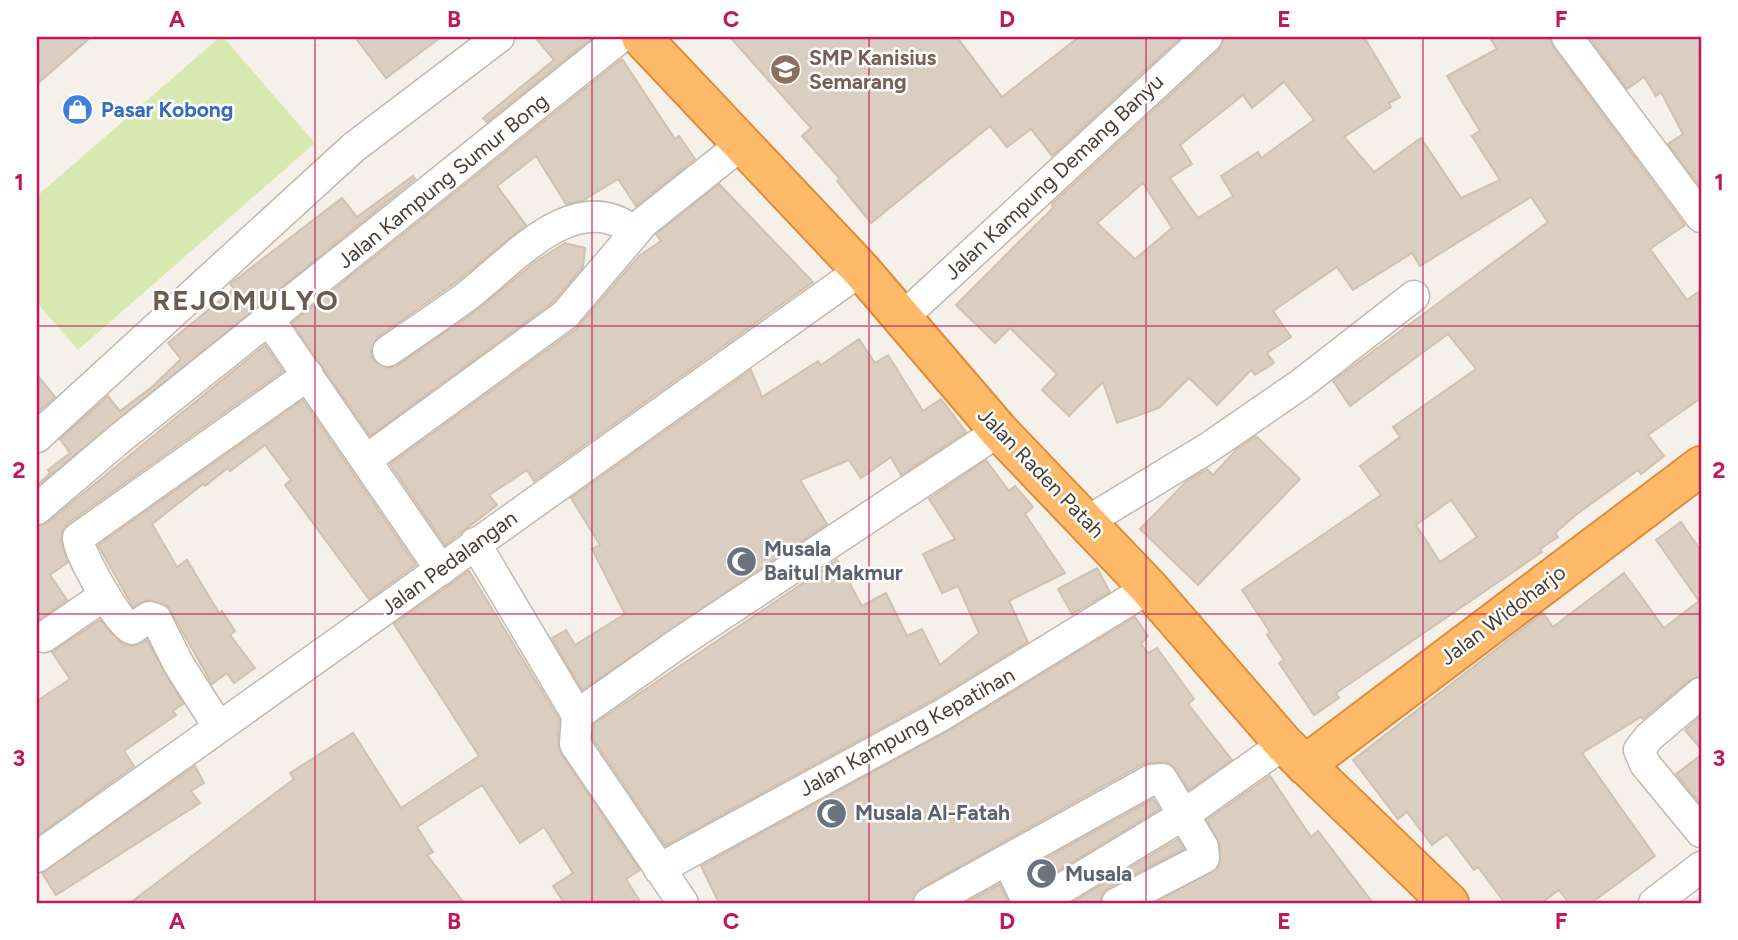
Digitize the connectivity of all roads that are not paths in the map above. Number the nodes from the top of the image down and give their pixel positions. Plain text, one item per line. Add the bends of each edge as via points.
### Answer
1 (499, 37) edge
2 (621, 37) edge
3 (640, 37) edge
4 (1207, 37) edge
5 (1567, 37) edge
6 (742, 144) junction
7 (1701, 217) edge
8 (635, 232) junction
9 (862, 270) junction
10 (1413, 296) dead end
11 (902, 318) junction
12 (270, 321) junction
13 (387, 351) dead end
14 (307, 375) junction
15 (999, 431) junction
16 (37, 437) edge
17 (366, 460) junction
18 (1701, 466) edge
19 (37, 509) edge
20 (1088, 522) junction
21 (475, 543) junction
22 (441, 570) junction
23 (1149, 588) junction
24 (105, 595) junction
25 (44, 637) dead end
26 (1701, 692) edge
27 (577, 715) junction
28 (218, 726) junction
29 (1295, 754) junction
30 (1185, 814) junction
31 (1701, 832) edge
32 (37, 857) edge
33 (1008, 860) junction
34 (1701, 867) edge
35 (659, 869) junction
36 (682, 903) edge
37 (929, 903) edge
38 (1028, 903) edge
39 (1038, 903) edge
40 (1117, 903) edge
41 (1448, 903) edge
42 (1654, 903) edge

1 - 16 street via 354,147
2 - 12 street, Jalan Kampung Sumur Bong
3 - 6 highway, Jalan Raden Patah
4 - 11 street, Jalan Kampung Demang Banyu
5 - 7 street
6 - 8 street
6 - 9 highway, Jalan Raden Patah
8 - 13 street via 604,215 573,220 554,229
8 - 17 street via 565,315
9 - 11 highway, Jalan Raden Patah
9 - 21 street, Jalan Pedalangan
10 - 20 street via 1301,384
11 - 15 highway, Jalan Raden Patah
12 - 14 street
12 - 19 street, Jalan Kampung Sumur Bong
14 - 17 street
14 - 24 street via 80,535 78,544
15 - 20 highway, Jalan Raden Patah
15 - 27 street
17 - 22 street
18 - 29 highway, Jalan Widoharjo
20 - 23 highway, Jalan Raden Patah
21 - 22 street, Jalan Pedalangan
21 - 27 street
22 - 28 street, Jalan Pedalangan
23 - 29 highway, Jalan Raden Patah
23 - 35 street, Jalan Kampung Kepatihan via 942,715
24 - 25 street
24 - 28 street via 127,628 156,619
26 - 31 street via 1639,750 1645,764
27 - 35 street via 575,744
28 - 32 street, Jalan Pedalangan
29 - 30 street
29 - 41 highway, Jalan Raden Patah
30 - 33 street via 1162,779 1156,778
30 - 39 street
30 - 40 street via 1204,858
33 - 37 street
33 - 38 street
34 - 42 street
35 - 36 street

